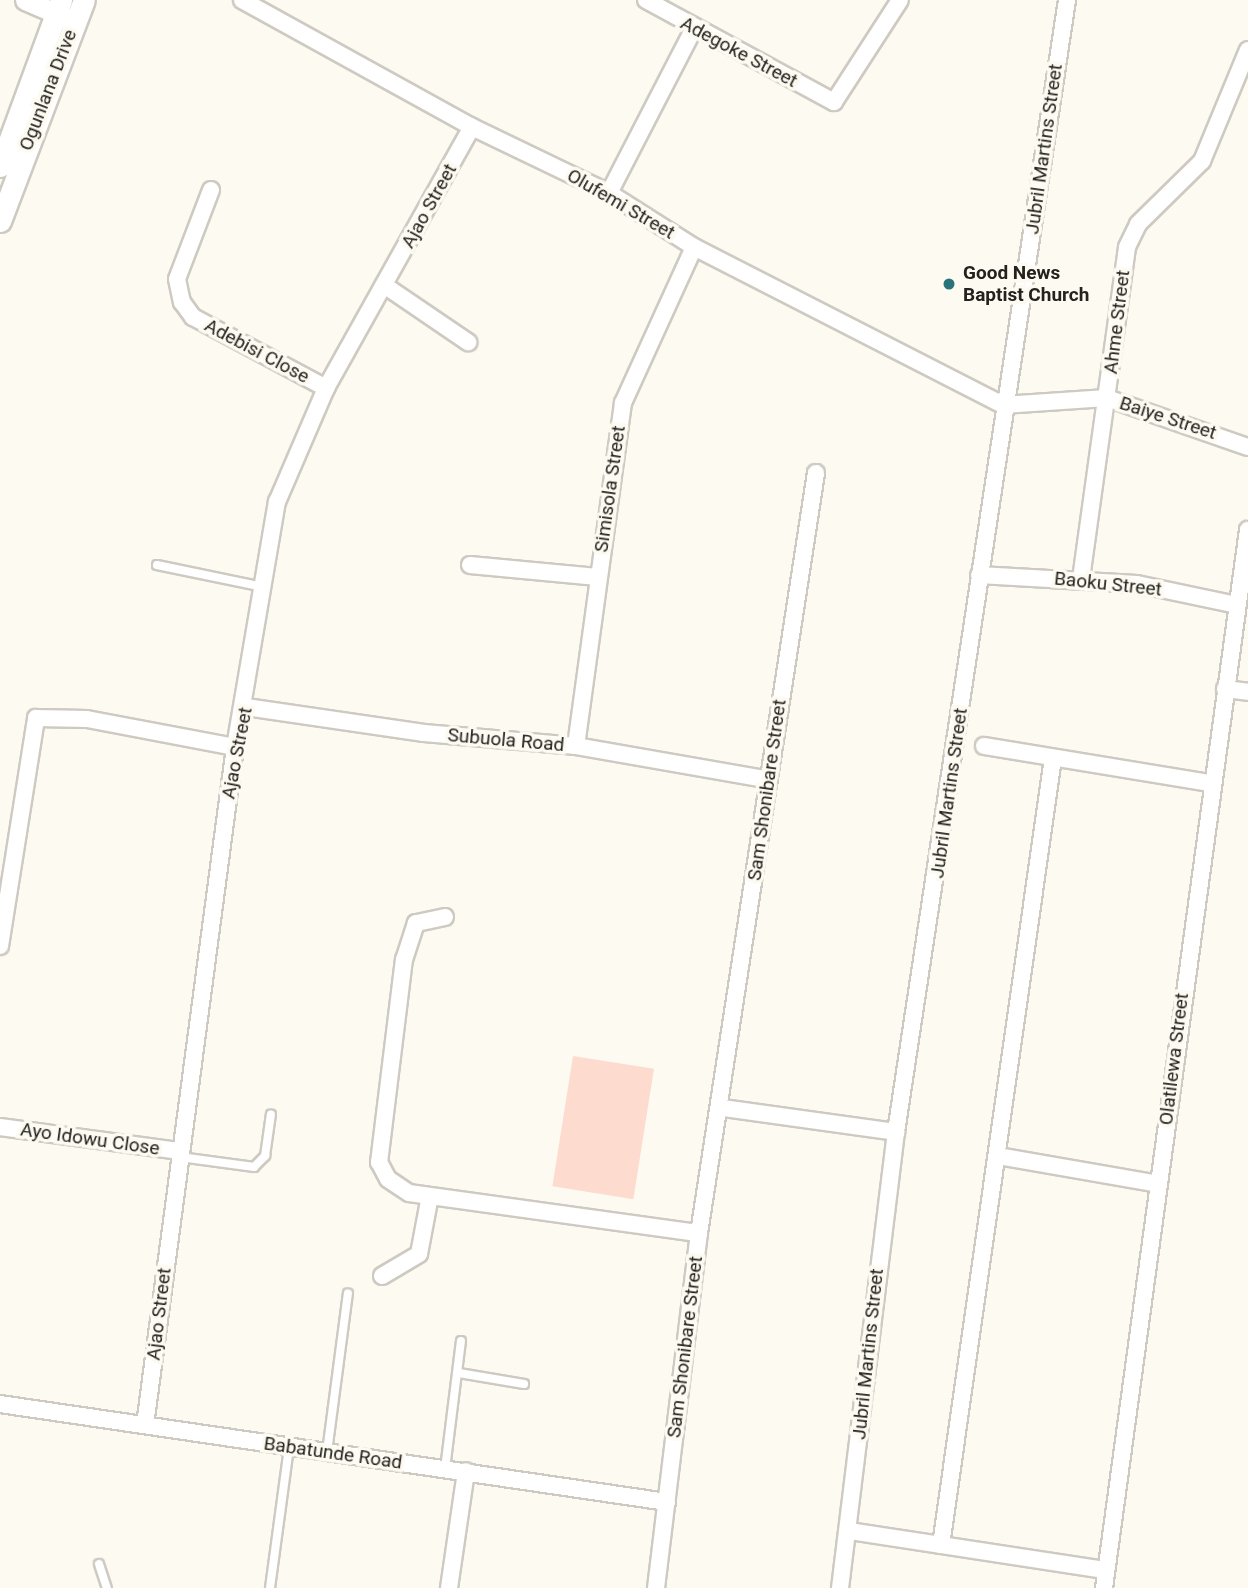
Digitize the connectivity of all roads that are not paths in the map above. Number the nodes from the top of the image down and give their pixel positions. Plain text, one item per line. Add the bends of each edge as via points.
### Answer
1 (25, 0) edge
2 (84, 0) edge
3 (242, 0) edge
4 (646, 0) edge
5 (900, 0) edge
6 (1068, 0) edge
7 (270, 6) edge
8 (63, 12) edge
9 (693, 30) junction
10 (1248, 50) edge
11 (472, 127) junction
12 (0, 166) edge
13 (211, 190) dead end
14 (609, 193) junction
15 (0, 221) edge
16 (694, 247) junction
17 (384, 285) junction
18 (468, 342) dead end
19 (326, 388) junction
20 (1107, 398) junction
21 (1003, 405) junction
22 (1248, 447) edge
23 (816, 473) dead end
24 (1248, 530) edge
25 (157, 565) dead end
26 (470, 565) dead end
27 (979, 575) junction
28 (597, 577) junction
29 (1082, 579) junction
30 (263, 587) junction
31 (1237, 605) junction
32 (1225, 689) junction
33 (1248, 692) edge
34 (246, 707) junction
35 (576, 746) junction
36 (235, 747) junction
37 (984, 747) dead end
38 (1053, 758) junction
39 (766, 779) junction
40 (1210, 783) junction
41 (445, 917) dead end
42 (0, 946) edge
43 (723, 1108) junction
44 (271, 1114) dead end
45 (0, 1127) edge
46 (896, 1132) junction
47 (179, 1154) junction
48 (998, 1156) junction
49 (1158, 1184) junction
50 (430, 1196) junction
51 (699, 1233) junction
52 (382, 1276) dead end
53 (348, 1293) dead end
54 (461, 1341) dead end
55 (459, 1373) junction
56 (524, 1384) dead end
57 (0, 1404) edge
58 (145, 1425) junction
59 (289, 1448) junction
60 (327, 1452) junction
61 (445, 1469) junction
62 (466, 1471) junction
63 (667, 1502) junction
64 (850, 1531) junction
65 (941, 1545) junction
66 (99, 1564) dead end
67 (1105, 1570) junction
68 (107, 1588) edge
69 (270, 1588) edge
70 (449, 1588) edge
71 (656, 1588) edge
72 (840, 1588) edge
73 (1104, 1588) edge

1 - 8 street
2 - 8 main road, Ogunlana Drive
3 - 7 street, Olufemi Street
4 - 9 street, Adegoke Street
5 - 9 street, Adegoke Street via 834,102
6 - 21 street, Jubril Martins Street
7 - 11 street, Olufemi Street
8 - 12 main road, Ogunlana Drive
8 - 15 main road, Ogunlana Drive
9 - 14 street
10 - 20 street, Ahme Street via 1202,161 1138,224 1127,247
11 - 14 street, Olufemi Street
11 - 17 street, Ajao Street
13 - 19 street, Adebisi Close via 177,279 193,317
14 - 16 street, Olufemi Street
16 - 21 street, Olufemi Street
16 - 28 street, Simisola Street via 623,403
17 - 18 street
17 - 19 street, Ajao Street
19 - 30 street, Ajao Street via 277,502
20 - 21 street, Baiye Street
20 - 22 street, Baiye Street
20 - 29 street, Ahme Street
21 - 27 street, Jubril Martins Street
23 - 39 street, Sam Shonibare Street
24 - 31 street, Olatilewa Street
25 - 30 lane
26 - 28 street
27 - 29 street, Baoku Street
27 - 46 street, Jubril Martins Street via 923,987
28 - 35 street, Simisola Street
29 - 31 street, Baoku Street
30 - 34 street, Ajao Street
31 - 32 street, Olatilewa Street
32 - 33 street
32 - 40 street, Olatilewa Street
34 - 35 street, Subuola Road via 424,733
34 - 36 street, Ajao Street
35 - 39 street, Subuola Road
36 - 42 street via 87,719 36,718
36 - 47 street, Ajao Street
37 - 38 street
38 - 40 street
38 - 48 street
39 - 43 street, Sam Shonibare Street
40 - 49 street, Olatilewa Street
41 - 50 street via 416,923 409,935 379,1162 400,1187
43 - 46 street
43 - 51 street, Sam Shonibare Street
44 - 47 lane via 265,1156 254,1167
45 - 47 street, Ayo Idowu Close
46 - 64 street, Jubril Martins Street
47 - 58 street, Ajao Street
48 - 49 street
48 - 65 street
49 - 67 street, Olatilewa Street
50 - 51 street
50 - 52 street via 419,1254
51 - 63 street, Sam Shonibare Street
53 - 60 lane
54 - 55 lane
55 - 56 lane
55 - 61 lane
57 - 58 street, Babatunde Road
58 - 59 street, Babatunde Road
59 - 60 street, Babatunde Road
59 - 69 lane
60 - 61 street, Babatunde Road
61 - 62 street, Babatunde Road
62 - 63 street, Babatunde Road
62 - 70 street
63 - 71 street, Sam Shonibare Street
64 - 65 street
64 - 72 street, Jubril Martins Street
65 - 67 street
66 - 68 lane
67 - 73 street, Olatilewa Street

